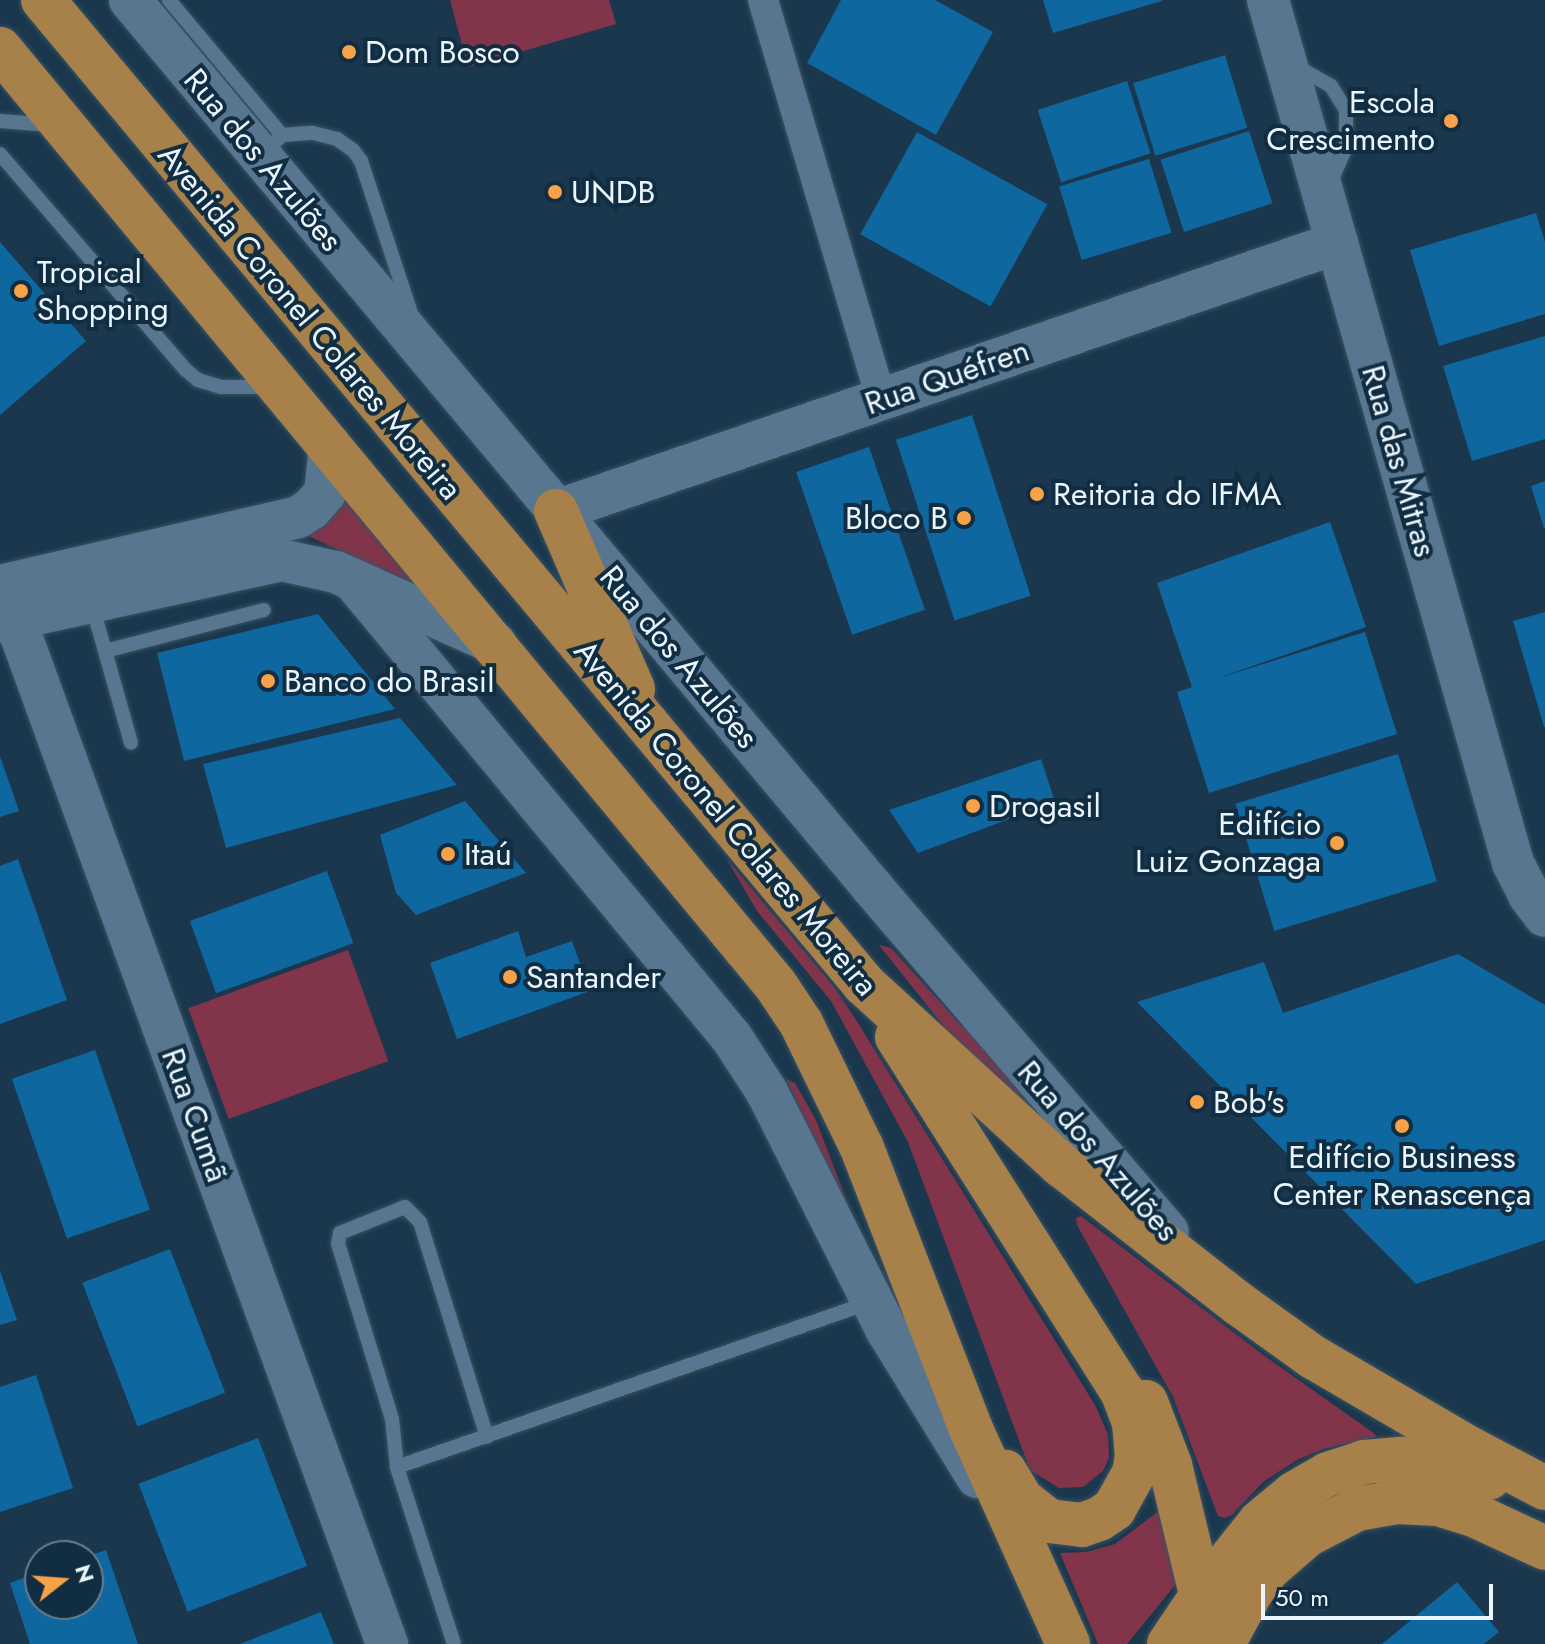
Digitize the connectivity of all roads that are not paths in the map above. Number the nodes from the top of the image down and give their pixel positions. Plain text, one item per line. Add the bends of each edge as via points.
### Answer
1 (43, 0) edge
2 (130, 0) edge
3 (169, 0) edge
4 (763, 0) edge
5 (1268, 0) edge
6 (0, 49) edge
7 (0, 121) edge
8 (63, 126) junction
9 (271, 145) junction
10 (0, 154) edge
11 (1337, 243) junction
12 (423, 352) junction
13 (281, 386) junction
14 (881, 399) junction
15 (330, 445) junction
16 (556, 511) junction
17 (352, 579) junction
18 (90, 600) junction
19 (4, 603) edge
20 (264, 610) dead end
21 (496, 644) junction
22 (105, 651) junction
23 (654, 735) junction
24 (131, 743) dead end
25 (1545, 916) edge
26 (864, 984) junction
27 (862, 1148) junction
28 (872, 1302) junction
29 (1239, 1304) junction
30 (487, 1437) junction
31 (397, 1467) junction
32 (1545, 1490) edge
33 (1545, 1548) edge
34 (1024, 1551) junction
35 (1202, 1595) junction
36 (387, 1644) edge
37 (454, 1644) edge
38 (1068, 1644) edge
39 (1169, 1644) edge
40 (1213, 1644) edge
41 (1223, 1644) edge

1 - 23 main road, Avenida Coronel Colares Moreira
2 - 9 street, Rua dos Azulões
3 - 9 lane
4 - 14 street
5 - 11 street, Rua das Mitras
6 - 8 main road, Avenida Coronel Colares Moreira
7 - 8 lane
8 - 13 main road, Avenida Coronel Colares Moreira
9 - 12 street, Rua dos Azulões
9 - 12 lane via 313,133 337,139 361,161
10 - 13 lane via 198,380 221,387
11 - 14 street, Rua Quéfren
11 - 25 street, Rua das Mitras via 1513,863
12 - 16 street, Rua dos Azulões
13 - 15 main road, Avenida Coronel Colares Moreira
14 - 16 street, Rua Quéfren
15 - 19 street via 325,493 298,517
15 - 21 main road, Avenida Coronel Colares Moreira
16 - 23 main road
16 - 29 street, Rua dos Azulões via 1075,1128
17 - 18 street via 319,566 281,560
17 - 21 street
17 - 28 street, Avenida Coronel Colares Moreira via 732,1038 767,1092
18 - 19 street
18 - 22 lane
19 - 36 street, Rua Cumã
20 - 22 lane
21 - 27 main road, Avenida Coronel Colares Moreira via 775,984 808,1036
22 - 24 lane
23 - 26 main road, Avenida Coronel Colares Moreira
26 - 27 main road via 1122,1391 1137,1440 1134,1473 1114,1509 1099,1519 1066,1526 1035,1514 1011,1484
26 - 29 main road, Avenida Coronel Colares Moreira via 1061,1165
26 - 35 main road via 974,1123 1115,1335 1161,1440
27 - 34 main road, Avenida Coronel Colares Moreira
28 - 30 lane
28 - 34 street, Avenida Coronel Colares Moreira
29 - 32 main road, Avenida Coronel Colares Moreira via 1313,1357
30 - 31 lane
30 - 31 lane via 420,1222 405,1207 349,1227 340,1233 338,1244 392,1419
31 - 37 lane
32 - 35 main road via 1426,1461 1384,1459 1346,1467 1273,1509
33 - 41 main road via 1438,1504 1395,1502 1357,1509 1307,1535 1268,1569
34 - 38 main road, Avenida Coronel Colares Moreira
35 - 39 main road
35 - 40 main road

